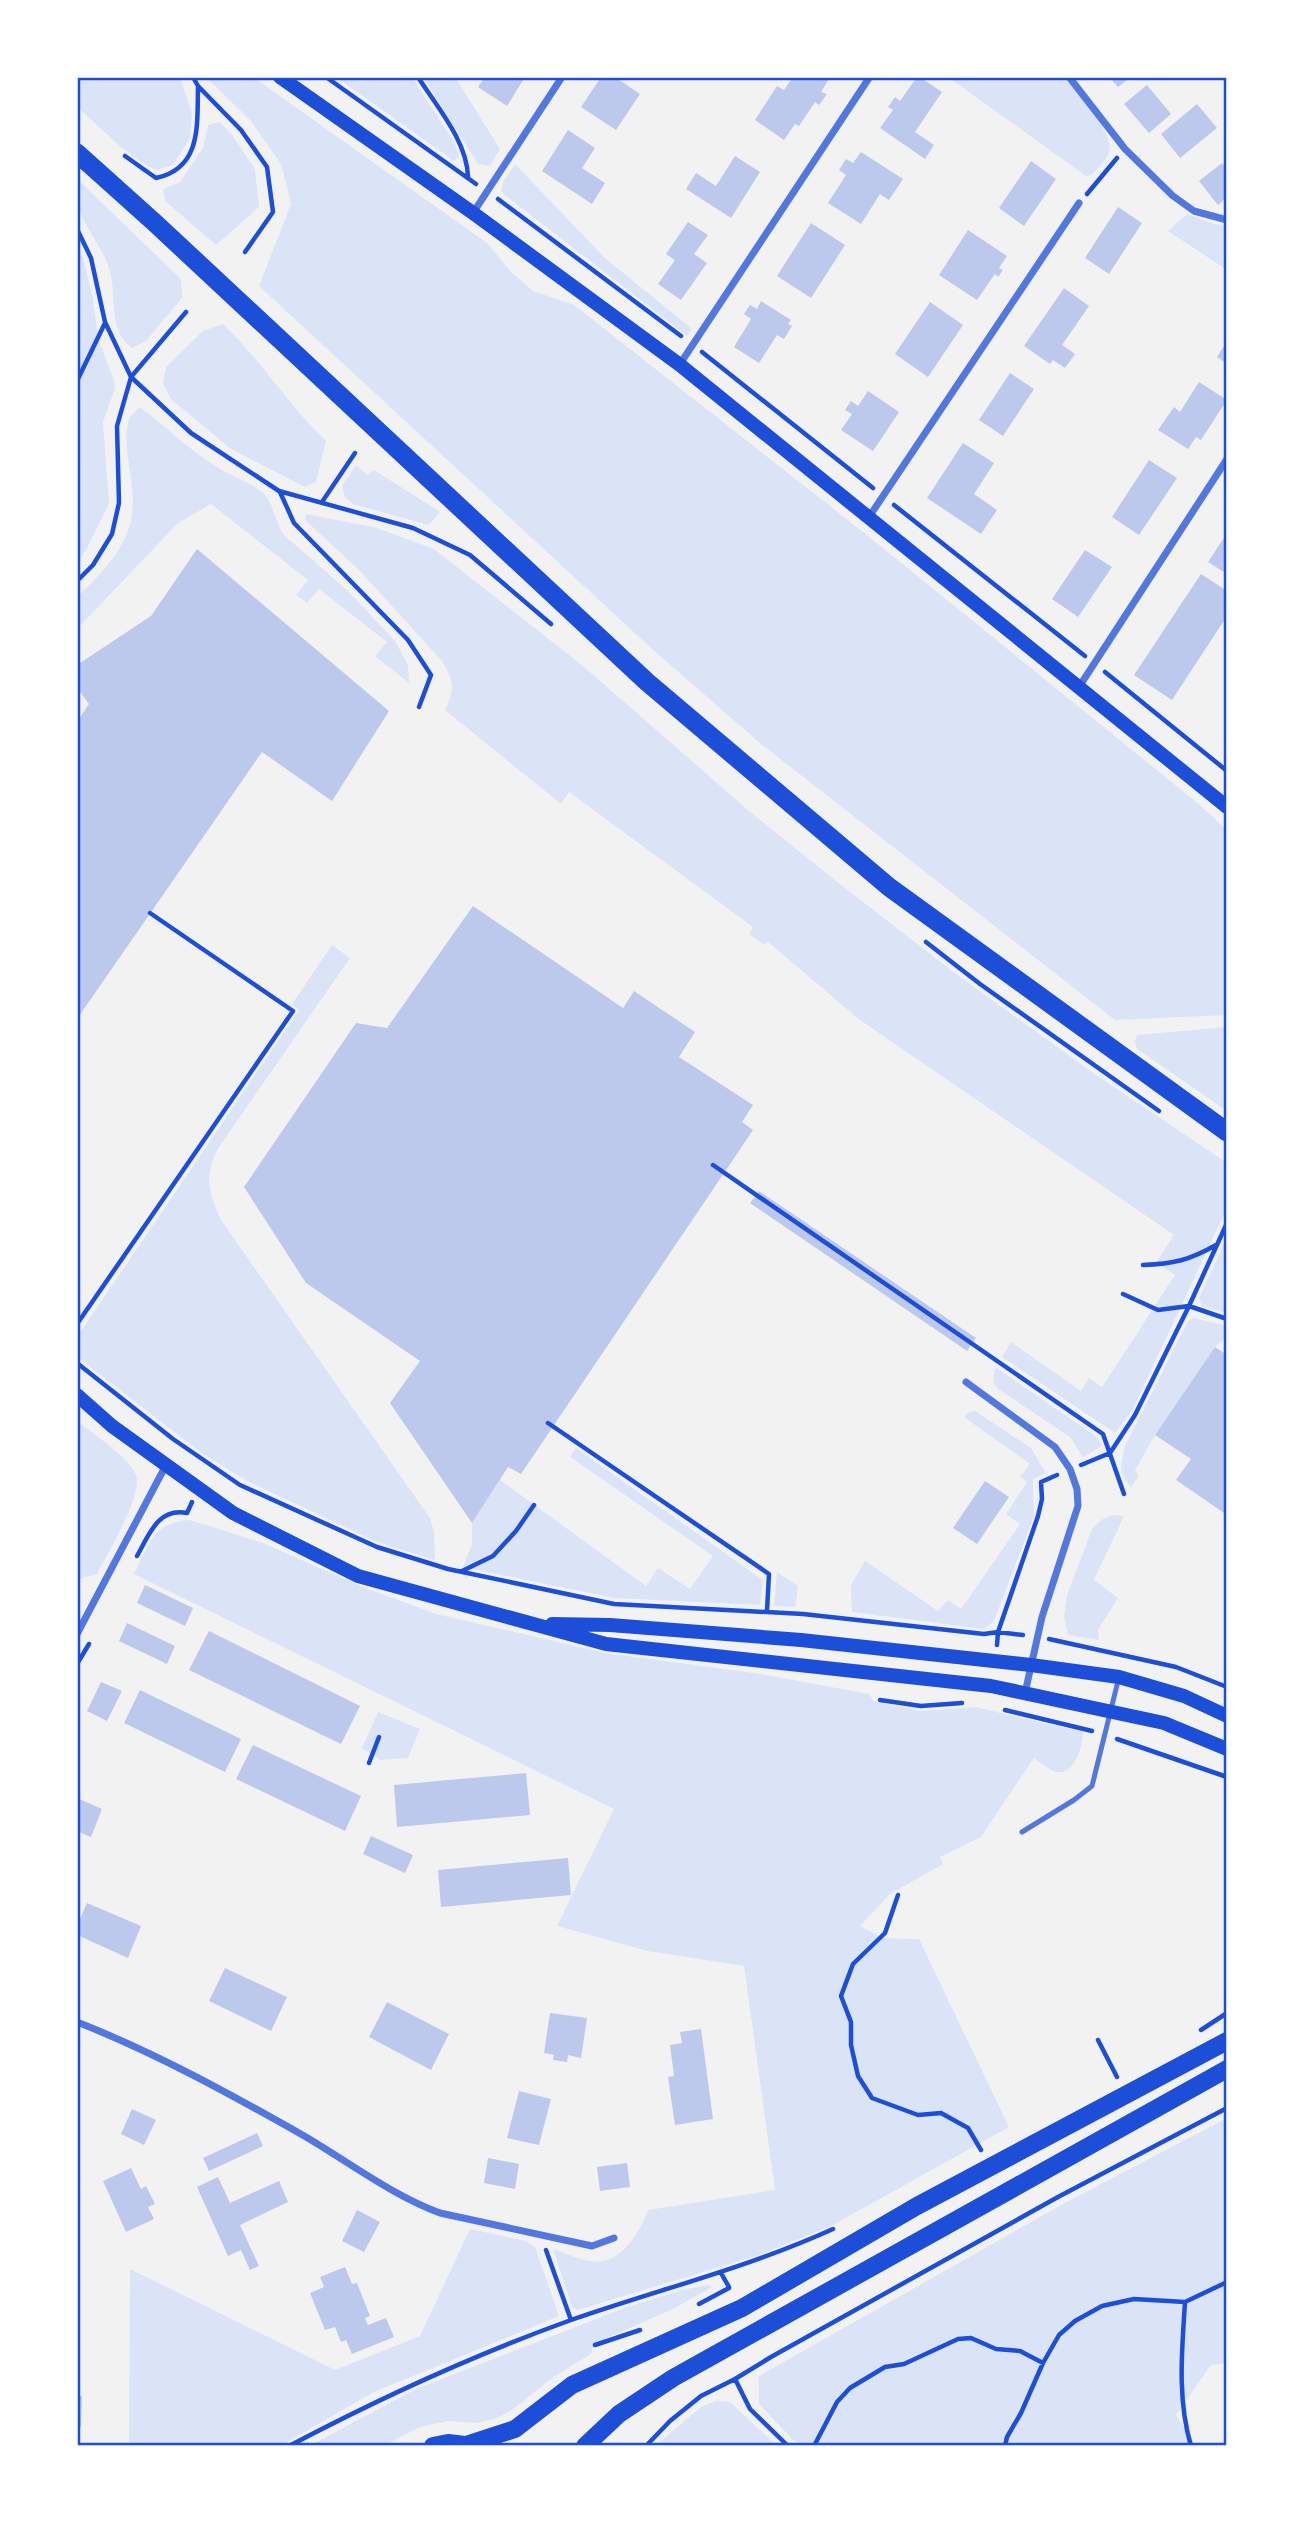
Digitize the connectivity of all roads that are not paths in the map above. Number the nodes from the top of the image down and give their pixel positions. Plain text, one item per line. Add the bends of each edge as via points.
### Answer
1 (281, 77) edge
2 (562, 77) edge
3 (1069, 77) edge
4 (869, 78) edge
5 (77, 153) edge
6 (1079, 202) road end
7 (473, 213) junction
8 (1227, 220) edge
9 (680, 365) junction
10 (1227, 459) edge
11 (869, 517) junction
12 (1079, 687) junction
13 (1227, 807) edge
14 (1227, 1132) edge
15 (966, 1382) dead end
16 (77, 1395) edge
17 (166, 1465) junction
18 (526, 1623) junction
19 (77, 1634) edge
20 (1031, 1665) junction
21 (1119, 1677) junction
22 (1025, 1693) junction
23 (1110, 1710) junction
24 (1227, 1716) edge
25 (1227, 1749) edge
26 (1022, 1832) dead end
27 (77, 2022) edge
28 (1227, 2041) edge
29 (1227, 2069) edge
30 (614, 2238) dead end
31 (471, 2445) edge
32 (433, 2446) edge
33 (585, 2446) edge

1 - 7 main road
2 - 7 street
3 - 8 street via 1125,149 1173,196 1194,211
4 - 9 street
5 - 14 highway via 647,682 889,887
6 - 11 street
7 - 9 main road
9 - 11 main road
10 - 12 street
11 - 12 main road
12 - 13 main road
15 - 20 street via 1055,1447 1077,1489 1078,1506
16 - 17 main road
17 - 18 main road via 244,1519 358,1576
17 - 19 street
18 - 20 main road via 801,1640
18 - 22 main road via 606,1644
20 - 21 main road
20 - 22 street
21 - 23 lane
21 - 24 main road via 1184,1696
22 - 23 main road
23 - 25 main road via 1164,1723
23 - 26 lane via 1092,1786
27 - 30 street via 211,2085 416,2204 592,2246
28 - 31 main road via 917,2206 742,2308 572,2385 515,2429
29 - 33 main road via 673,2378 619,2414
31 - 32 main road

